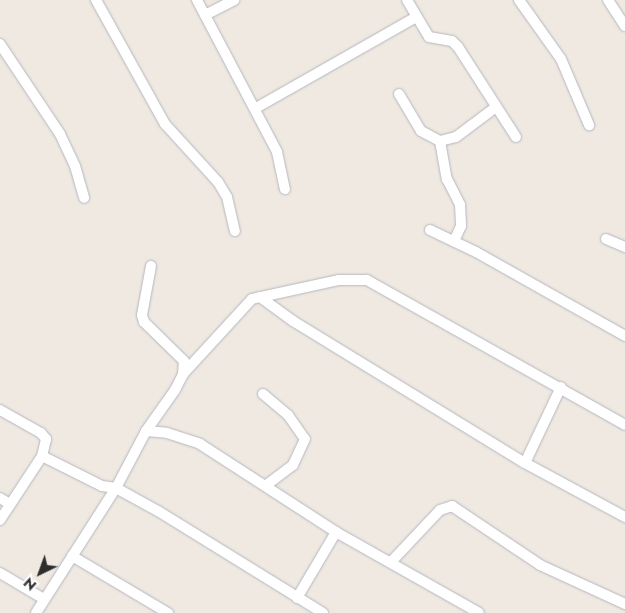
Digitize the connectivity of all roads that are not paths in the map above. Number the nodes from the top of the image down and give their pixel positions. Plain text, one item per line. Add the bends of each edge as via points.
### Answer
1 (96, 0) edge
2 (197, 0) edge
3 (234, 0) edge
4 (407, 0) edge
5 (519, 0) edge
6 (608, 0) edge
7 (205, 15) junction
8 (416, 16) junction
9 (625, 26) edge
10 (0, 44) edge
11 (398, 94) dead end
12 (496, 107) junction
13 (256, 108) junction
14 (589, 125) dead end
15 (516, 137) dead end
16 (440, 141) junction
17 (285, 190) dead end
18 (84, 198) dead end
19 (430, 230) dead end
20 (235, 231) dead end
21 (606, 239) dead end
22 (454, 241) junction
23 (625, 247) edge
24 (151, 266) dead end
25 (260, 297) junction
26 (625, 336) edge
27 (183, 374) junction
28 (561, 387) junction
29 (263, 394) dead end
30 (0, 410) edge
31 (625, 425) edge
32 (146, 432) junction
33 (42, 456) junction
34 (525, 463) junction
35 (266, 485) junction
36 (116, 488) junction
37 (0, 498) edge
38 (10, 504) junction
39 (625, 517) edge
40 (0, 520) edge
41 (336, 532) junction
42 (72, 556) junction
43 (391, 562) junction
44 (0, 573) edge
45 (297, 598) junction
46 (44, 599) junction
47 (625, 604) edge
48 (36, 613) edge
49 (168, 613) edge
50 (323, 613) edge
51 (479, 613) edge

1 - 20 street via 165,124 218,182 227,197
2 - 7 street
3 - 7 street
4 - 8 street
5 - 14 street via 561,60
6 - 9 street
7 - 13 street
8 - 12 street via 430,37 452,41 458,47
8 - 13 street
10 - 18 street via 60,134 75,166
11 - 16 street via 421,131
12 - 15 street
12 - 16 street via 456,137
13 - 17 street via 276,152
16 - 22 street via 447,179 460,205 461,226
19 - 22 street
21 - 23 street
22 - 26 street
24 - 27 street via 142,315 148,328 184,361
25 - 27 street via 252,299
25 - 28 street via 339,280 367,280
25 - 34 street via 293,321
27 - 32 street
28 - 31 street
28 - 34 street
29 - 35 street via 288,415 305,440 293,465
30 - 33 street via 41,433 46,440
32 - 35 street via 167,433 200,444
32 - 36 street
33 - 36 street via 102,486
33 - 38 street
34 - 39 street
35 - 41 street
36 - 42 street
36 - 45 street
37 - 38 street
38 - 40 street
41 - 43 street
41 - 45 street
42 - 46 street
42 - 49 street
43 - 47 street via 440,510 452,506 540,565
43 - 51 street
44 - 46 street
45 - 50 street
46 - 48 street

